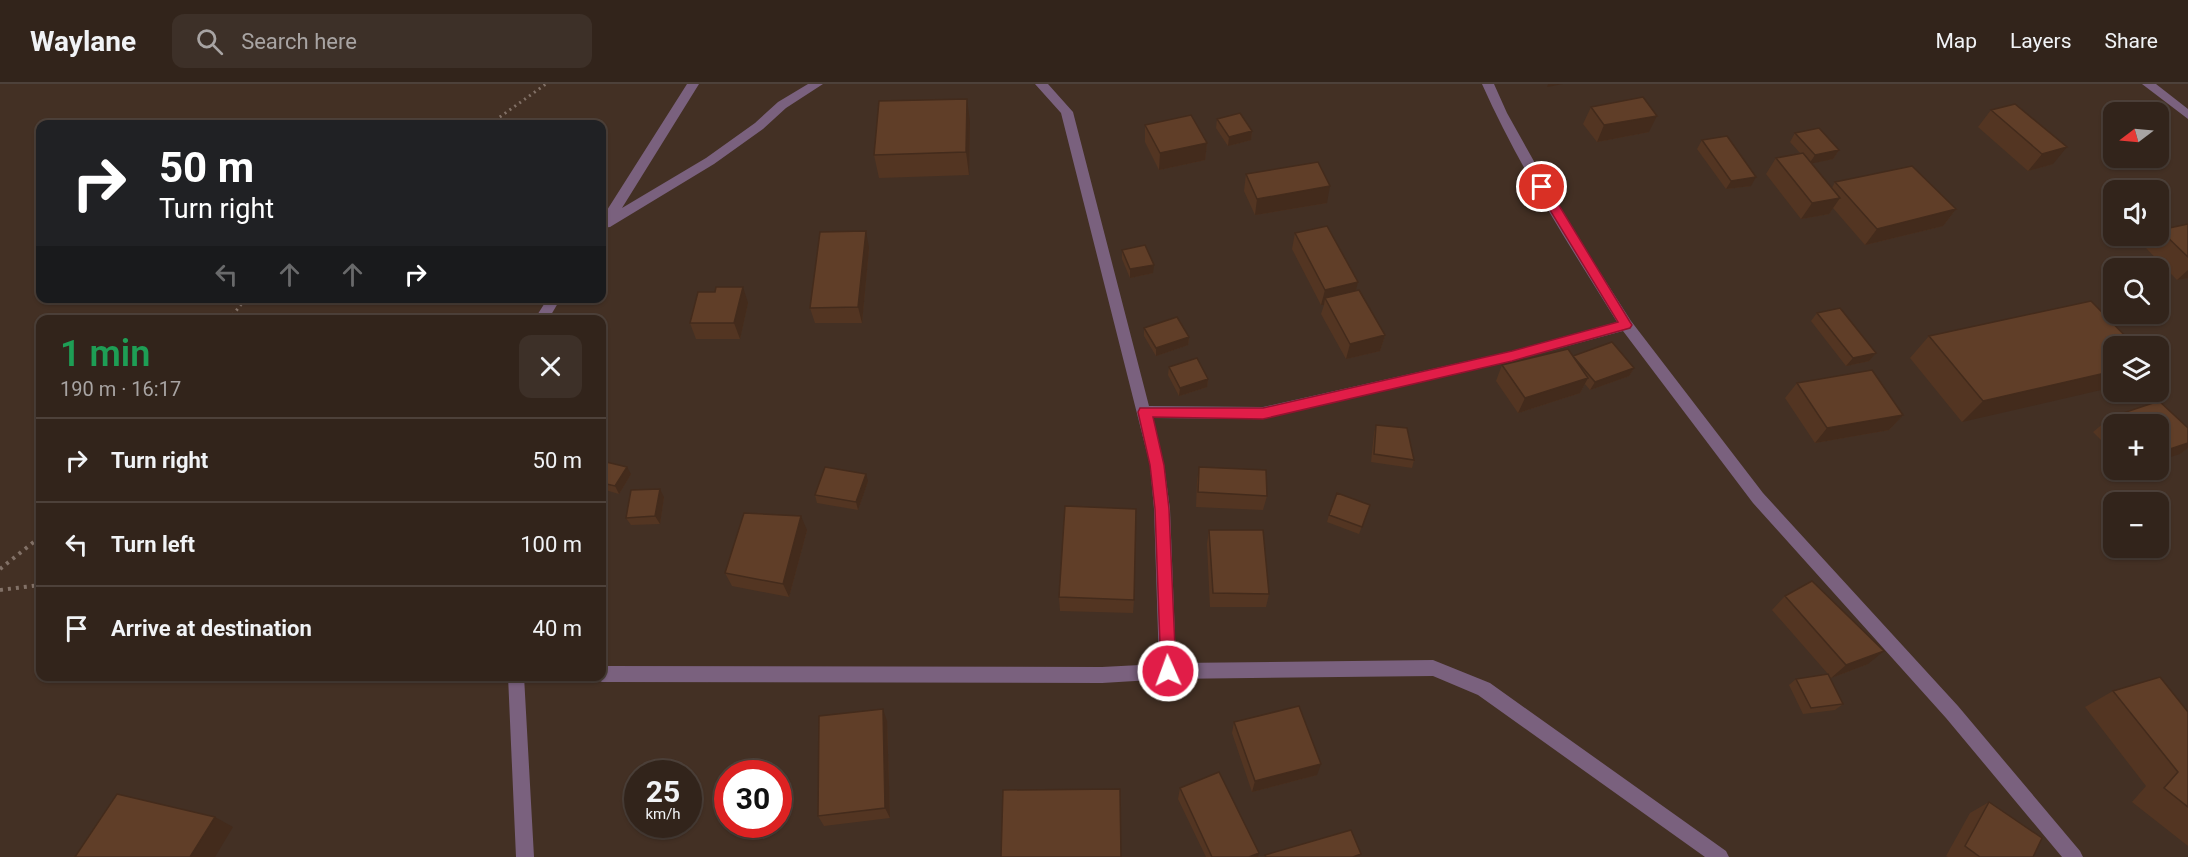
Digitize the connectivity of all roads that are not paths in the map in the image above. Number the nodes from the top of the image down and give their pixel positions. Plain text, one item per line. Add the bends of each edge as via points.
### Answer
1 (693, 84) edge
2 (817, 84) edge
3 (1041, 84) edge
4 (1488, 84) edge
5 (2148, 84) edge
6 (2188, 115) edge
7 (606, 222) edge
8 (606, 225) edge
9 (1626, 325) junction
10 (1145, 412) junction
11 (1168, 671) junction
12 (606, 674) edge
13 (516, 681) edge
14 (525, 857) edge
15 (1720, 857) edge
16 (2074, 857) edge

1 - 7 street
2 - 8 street via 782,105 710,161
3 - 10 street via 1066,112
4 - 9 street via 1563,224
5 - 6 street
9 - 10 street via 1512,356 1263,413
9 - 16 street via 1758,498 1952,712
10 - 11 street via 1162,509
11 - 12 street via 1102,675
11 - 15 street via 1433,668 1484,689
13 - 14 street

